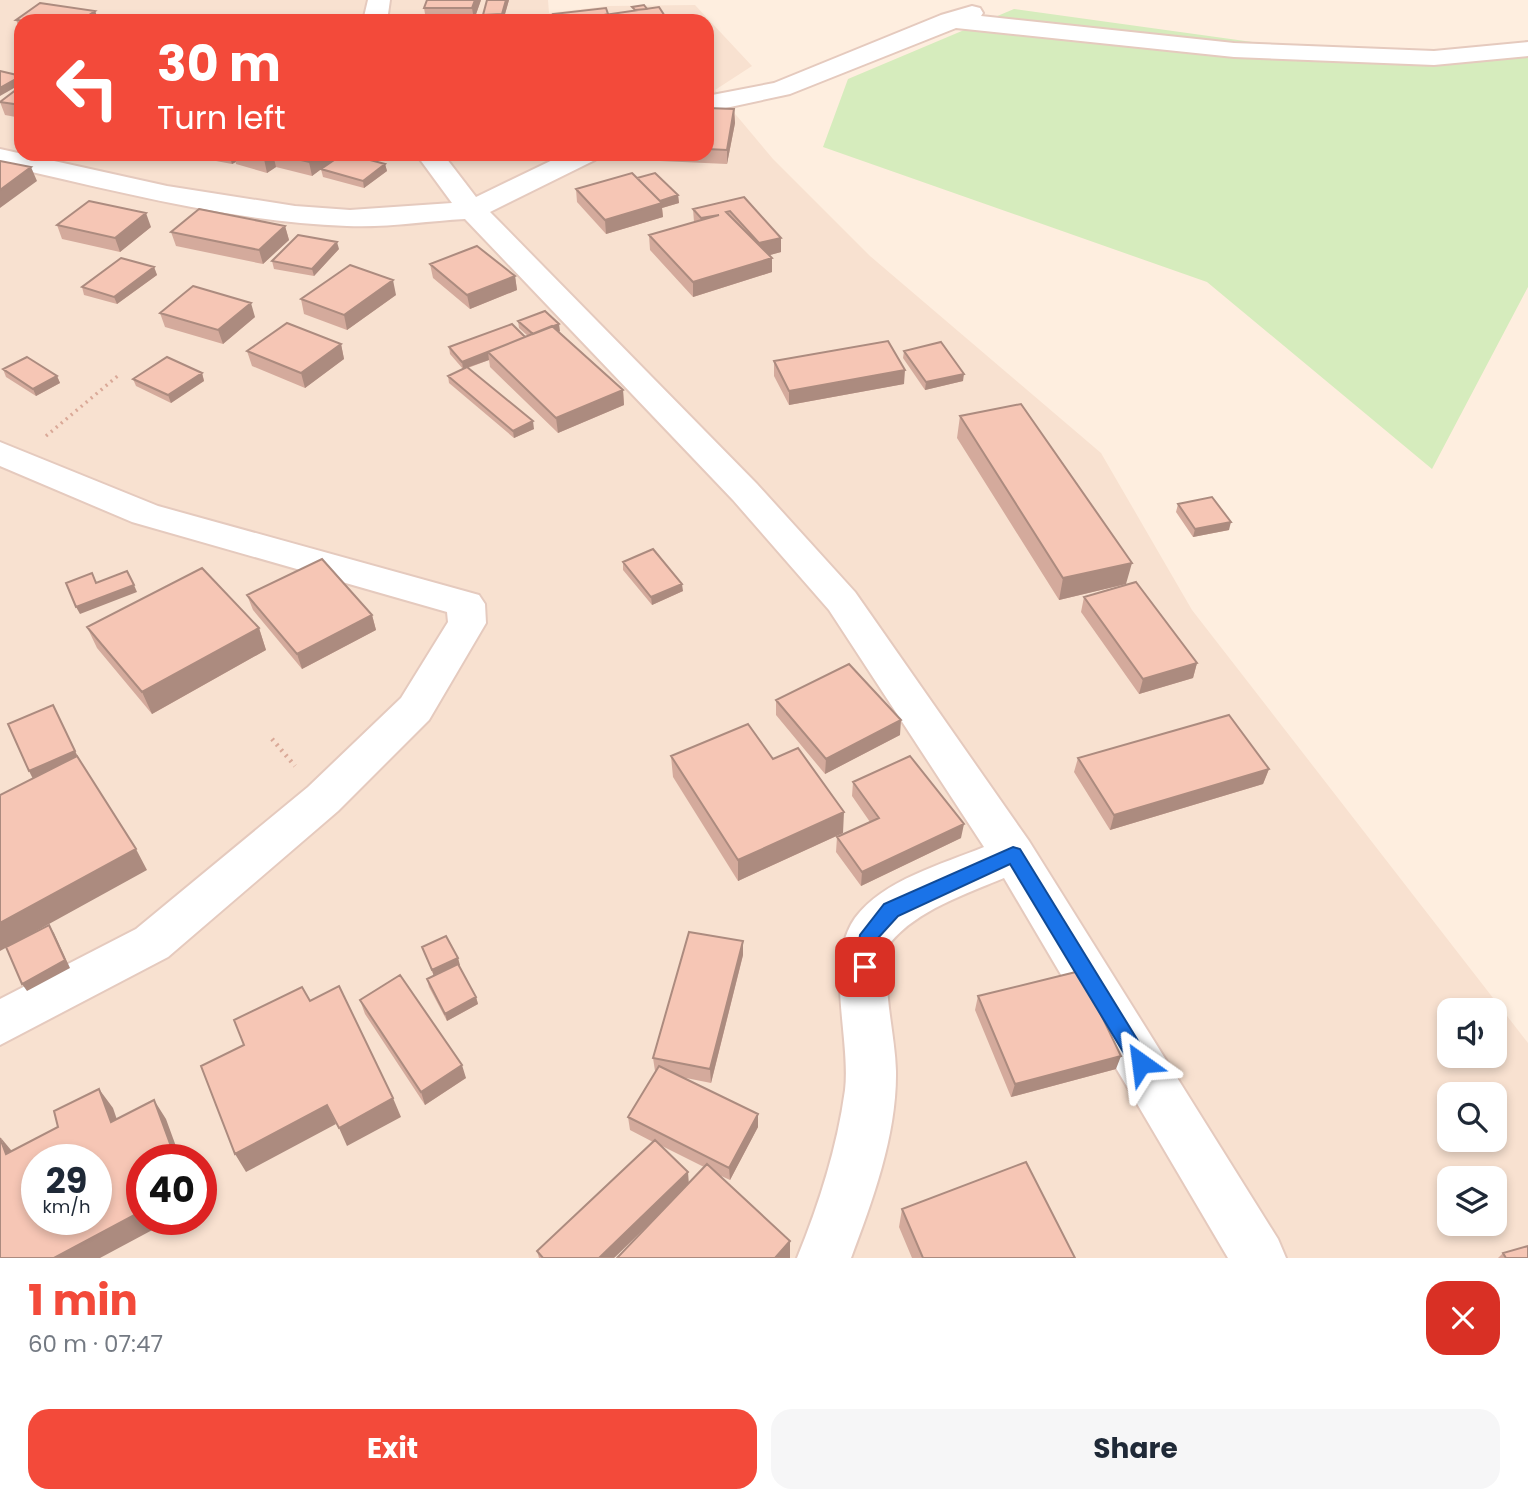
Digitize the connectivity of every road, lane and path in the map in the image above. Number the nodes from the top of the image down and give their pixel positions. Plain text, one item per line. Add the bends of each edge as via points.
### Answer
1 (999, 4) dead end
2 (949, 20) junction
3 (1528, 48) edge
4 (714, 103) edge
5 (18, 161) edge
6 (434, 161) edge
7 (572, 161) edge
8 (472, 210) junction
9 (120, 374) dead end
10 (8, 457) edge
11 (1013, 854) junction
12 (0, 1023) edge
13 (824, 1258) edge
14 (1259, 1258) edge

1 - 2 street
2 - 3 street via 1234,50 1434,58
2 - 4 street via 781,89
5 - 8 street via 167,194 295,214 350,218
6 - 8 street
7 - 8 street
8 - 11 street via 744,492 842,601
9 - 10 path
10 - 12 street via 145,514 466,604 467,623 415,709 323,799 152,943
11 - 13 street via 891,910 869,935 865,967 871,1087 848,1197
11 - 14 street

